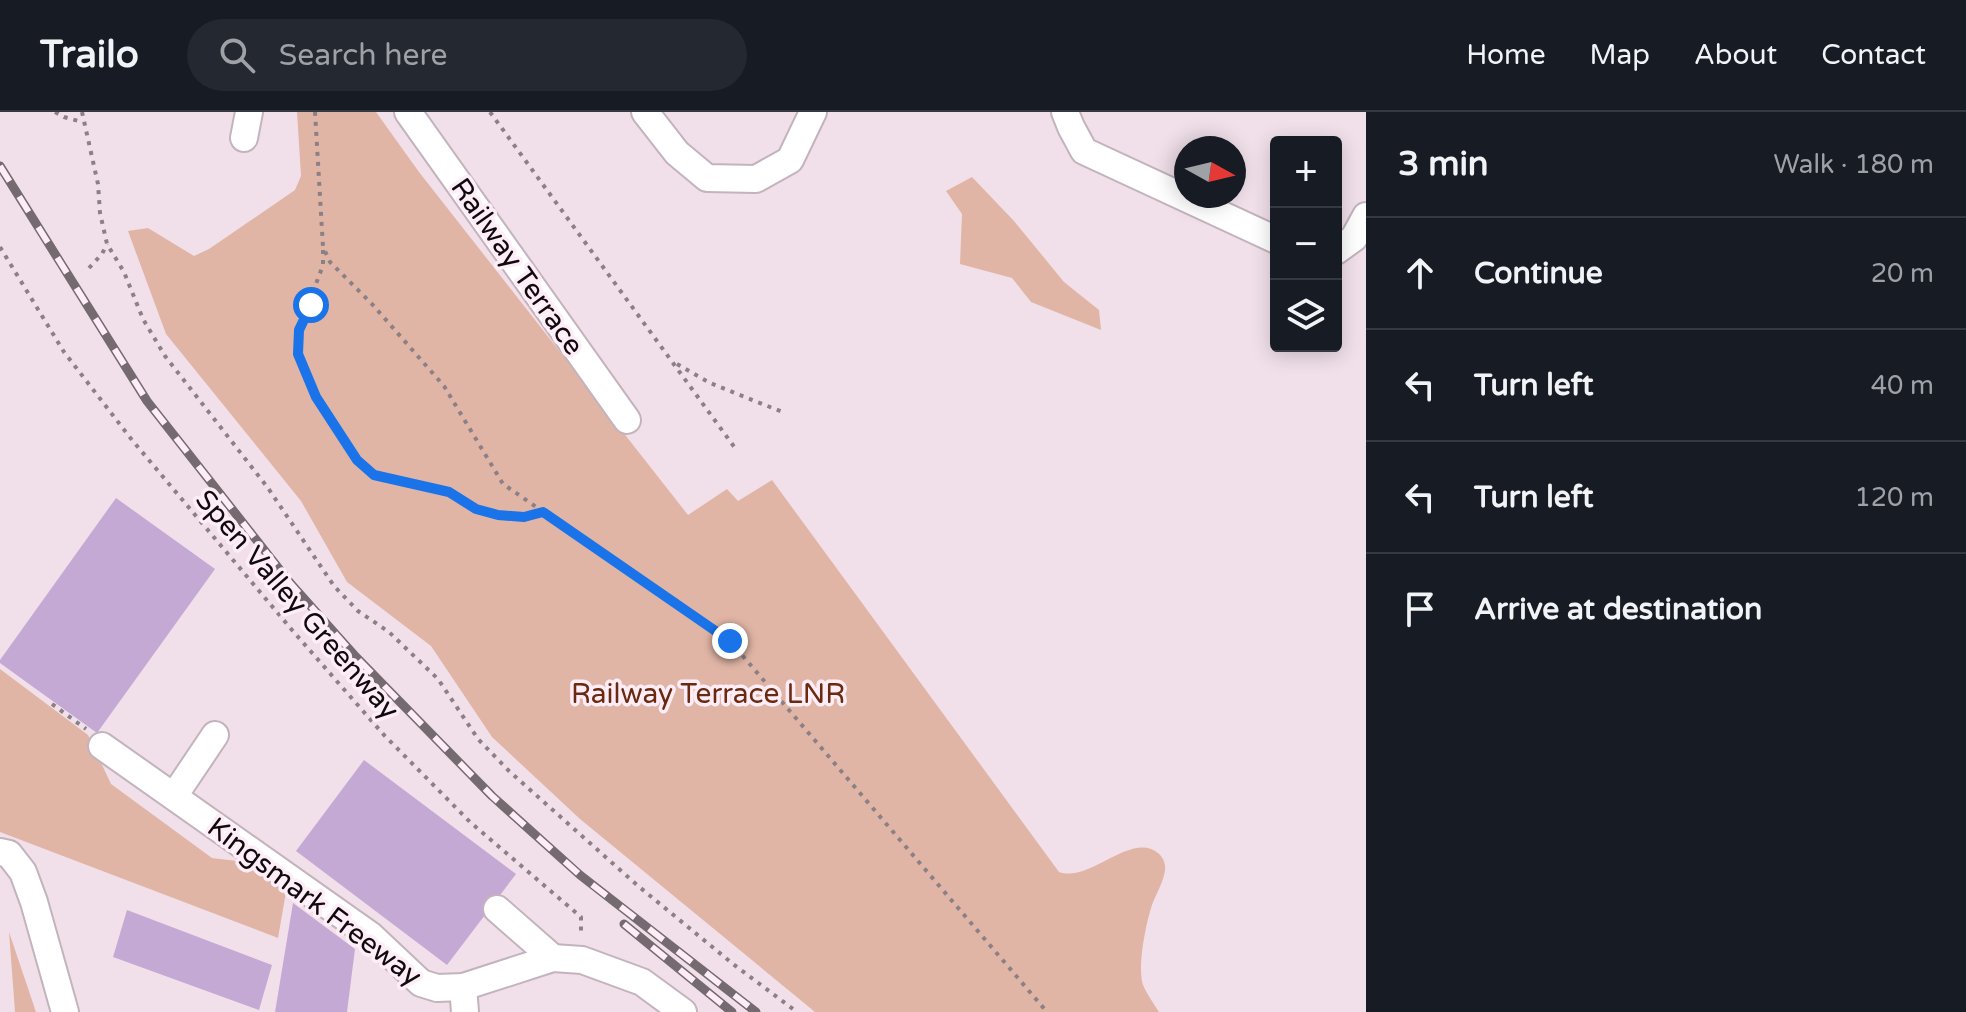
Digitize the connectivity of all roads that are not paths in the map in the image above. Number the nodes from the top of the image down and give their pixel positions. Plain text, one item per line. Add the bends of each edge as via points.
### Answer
1 (249, 112) edge
2 (408, 112) edge
3 (645, 112) edge
4 (813, 112) edge
5 (1065, 112) edge
6 (244, 138) dead end
7 (1366, 216) edge
8 (1270, 237) edge
9 (1342, 247) edge
10 (627, 420) dead end
11 (215, 735) dead end
12 (102, 746) road end
13 (174, 796) junction
14 (0, 852) edge
15 (497, 909) dead end
16 (553, 958) junction
17 (464, 1000) edge
18 (65, 1012) edge
19 (683, 1012) edge

1 - 6 street
2 - 10 street, Railway Terrace
3 - 4 street via 677,153 707,178 756,179 790,160
5 - 8 street via 1084,151
7 - 9 street via 1354,238
11 - 13 street
12 - 13 street, Kingsmark Freeway
13 - 17 street, Kingsmark Freeway via 370,935 421,983
14 - 18 street via 9,854 23,872
15 - 16 street
16 - 17 street, Kingsmark Freeway
16 - 19 street, Kingsmark Freeway via 582,960 642,982

